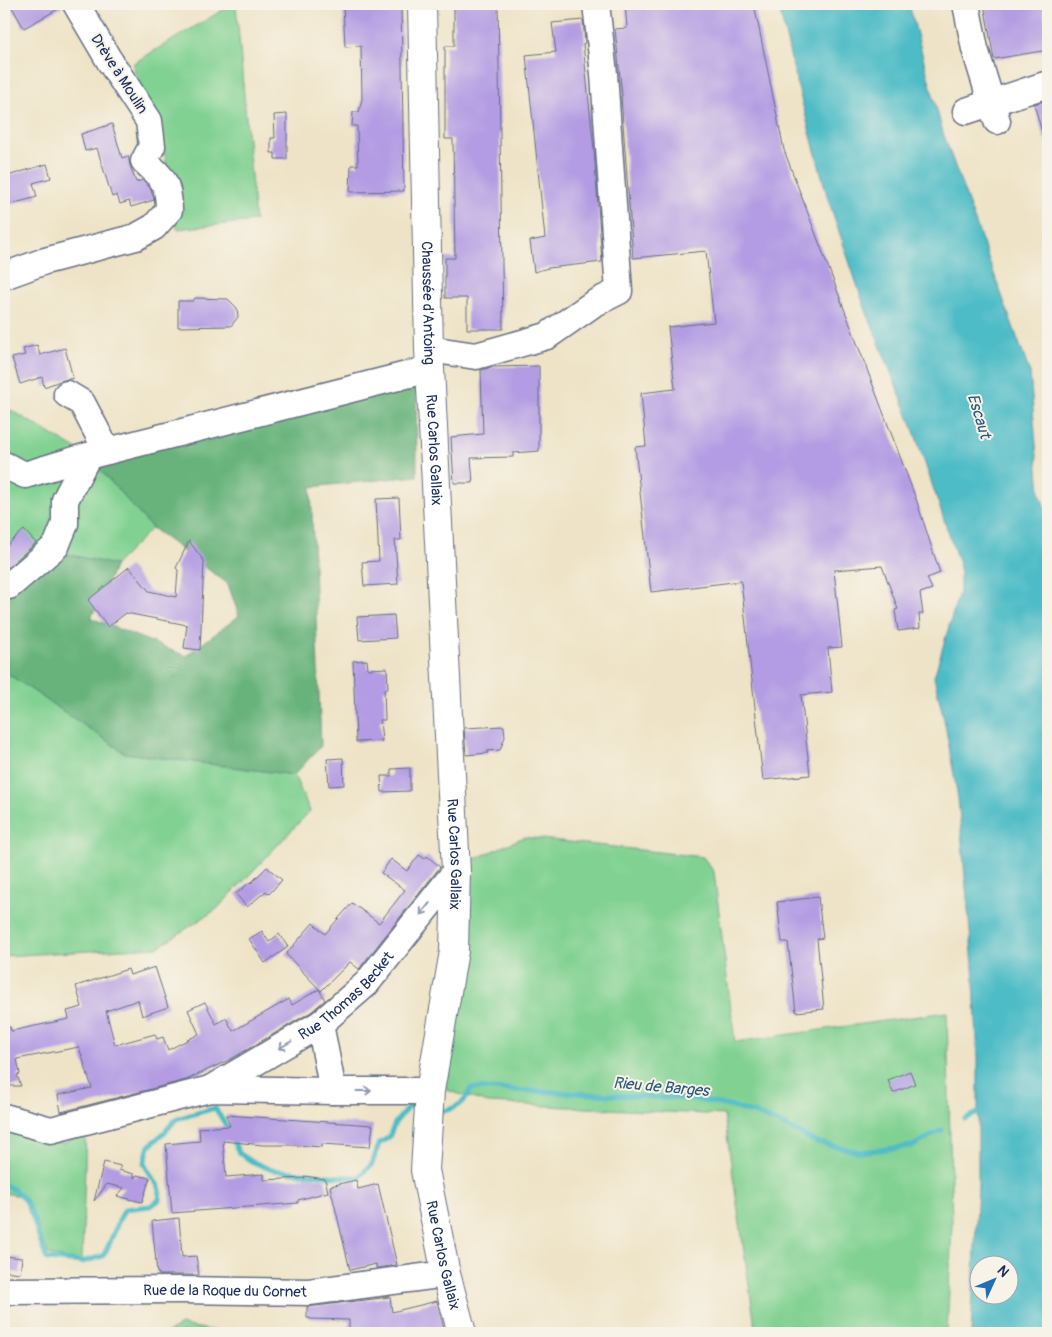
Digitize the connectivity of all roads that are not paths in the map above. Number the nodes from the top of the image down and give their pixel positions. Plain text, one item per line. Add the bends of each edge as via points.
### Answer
1 (76, 4) edge
2 (422, 4) edge
3 (596, 4) edge
4 (966, 4) edge
5 (1048, 84) edge
6 (966, 110) dead end
7 (994, 112) junction
8 (4, 276) edge
9 (430, 359) junction
10 (67, 394) dead end
11 (98, 454) junction
12 (4, 465) edge
13 (9, 586) dead end
14 (456, 871) junction
15 (320, 1024) junction
16 (210, 1088) junction
17 (333, 1091) junction
18 (430, 1091) junction
19 (4, 1117) edge
20 (446, 1274) junction
21 (4, 1291) edge
22 (462, 1333) edge

1 - 8 street, Drève à Moulin via 149,121 152,146 144,161 160,174 169,192 169,210 154,226 136,237 44,261
2 - 9 main road, Chaussée d'Antoing
3 - 9 street via 604,74 618,291 547,336 476,356
4 - 7 street
5 - 7 street
6 - 7 street
9 - 11 street, Chaussée d'Antoing
9 - 14 main road, Rue Carlos Gallaix
10 - 11 street via 82,403
11 - 12 street, Chaussée d'Antoing via 25,475
11 - 13 street via 65,500 65,524 56,546
14 -> 15 street, Rue Thomas Becket via 366,984
14 - 18 main road, Rue Carlos Gallaix via 454,951
15 -> 16 street, Rue Thomas Becket
15 - 17 street
16 - 17 street, Rue Thomas Becket
16 - 19 street, Rue Thomas Becket via 50,1130
17 -> 18 street, Rue Thomas Becket
18 - 20 main road, Rue Carlos Gallaix via 425,1170
20 - 21 street, Rue de la Roque du Cornet via 308,1292
20 - 22 main road, Rue Carlos Gallaix

